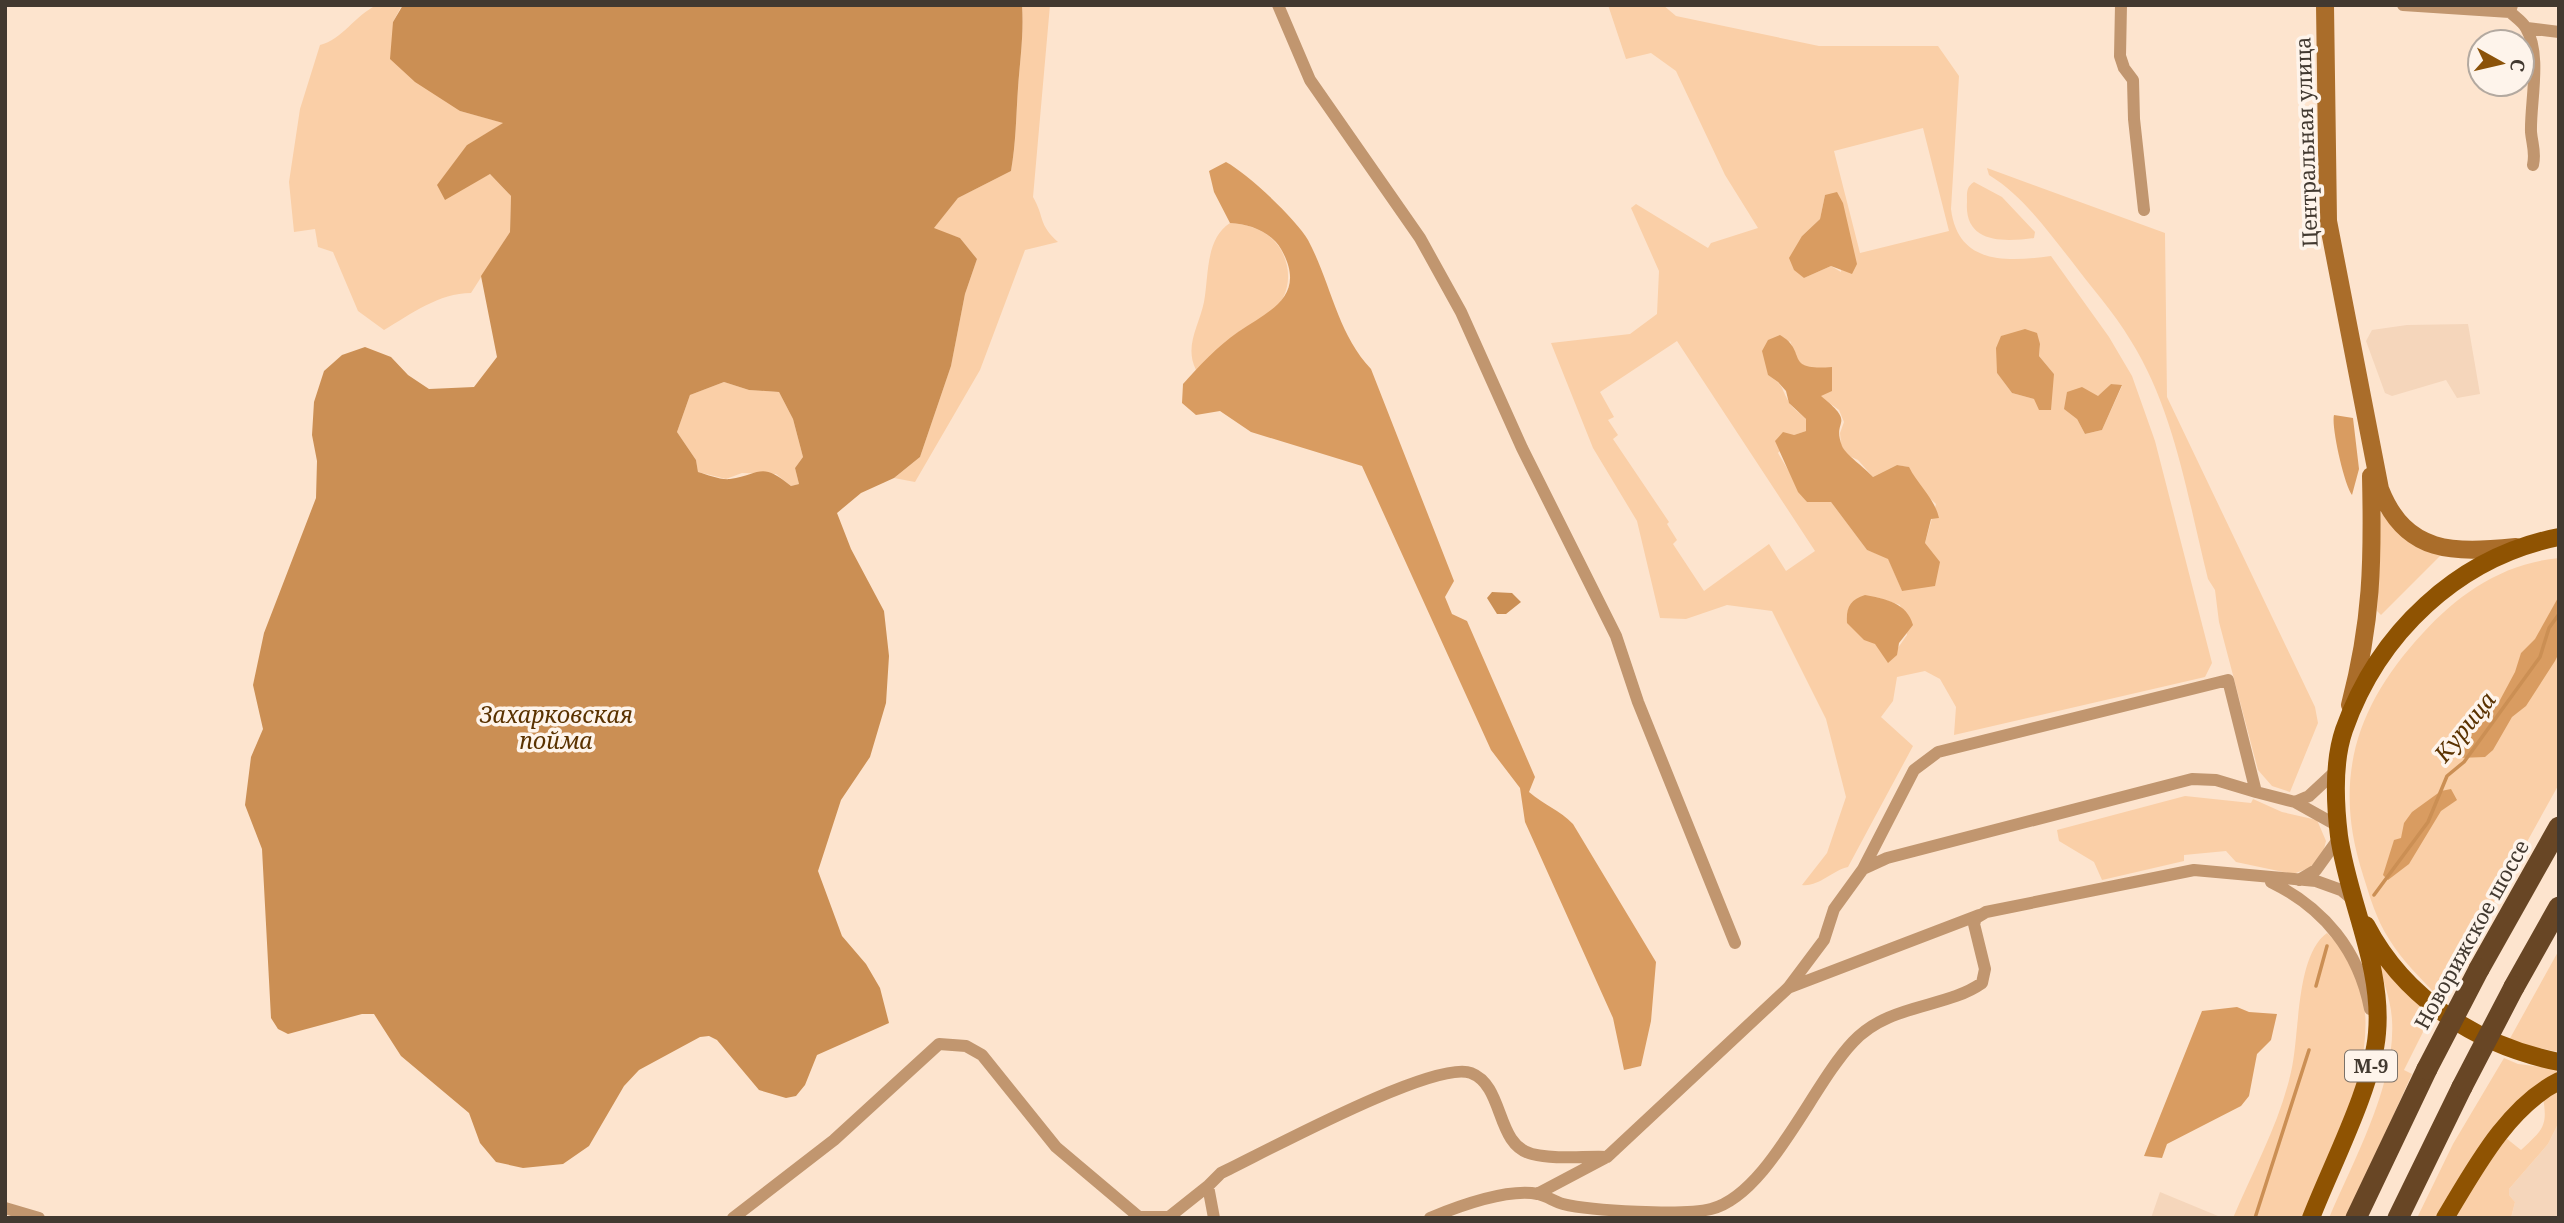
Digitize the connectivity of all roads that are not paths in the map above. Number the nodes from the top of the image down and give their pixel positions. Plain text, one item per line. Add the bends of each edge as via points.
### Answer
1 (1278, 5) edge
2 (2121, 5) edge
3 (2325, 5) edge
4 (2403, 5) edge
5 (2511, 9) edge
6 (2527, 28) edge
7 (2536, 29) edge
8 (2559, 32) edge
9 (2535, 98) edge
10 (2533, 165) dead end
11 (2144, 210) dead end
12 (2370, 441) junction
13 (2559, 537) edge
14 (2515, 547) junction
15 (2343, 732) junction
16 (2337, 770) junction
17 (2256, 792) junction
18 (2295, 802) junction
19 (2559, 827) edge
20 (2339, 832) junction
21 (1863, 869) junction
22 (2262, 877) junction
23 (2291, 881) junction
24 (2355, 903) junction
25 (2559, 906) edge
26 (1979, 915) junction
27 (1735, 943) dead end
28 (1788, 988) junction
29 (2559, 1062) edge
30 (2370, 1068) junction
31 (2559, 1081) edge
32 (1607, 1157) junction
33 (1208, 1186) junction
34 (1537, 1194) junction
35 (5, 1208) edge
36 (39, 1218) edge
37 (733, 1218) edge
38 (1214, 1218) edge
39 (1430, 1218) edge
40 (2311, 1218) edge
41 (2356, 1218) edge
42 (2398, 1218) edge
43 (2445, 1218) edge

1 - 27 street via 1310,80 1420,238 1461,312 1522,448 1616,636
2 - 11 street via 2120,56 2133,80
3 - 12 main road, Центральная улица via 2328,221
4 - 5 street
5 - 6 street
7 - 8 street
9 - 10 street
12 - 14 main road, М-9 via 2380,489 2399,523 2432,546 2467,551
12 - 15 main road, М-9 via 2372,593
13 - 14 main road, М-9
14 - 15 main road, М-9 via 2476,565 2428,603 2383,656
15 - 16 main road, М-9
16 - 18 street via 2312,794
16 - 20 main road, М-9
17 - 18 street
17 - 21 street via 2216,780 2192,779 1887,858
17 - 21 street via 2228,680 1938,752 1914,771
18 - 20 street
19 - 41 highway, Новорижское шоссе / М-9, bridge via 2427,1069
20 - 23 street via 2316,870
20 - 24 main road, М-9
21 - 28 street via 1834,909 1824,940
22 - 23 street
22 - 26 street via 2194,870
22 - 30 street via 2309,905 2330,924 2357,963 2371,1012
23 - 24 street via 2316,881 2340,890
24 - 29 main road, М-9 via 2400,974 2445,1015 2488,1041
24 - 30 main road, М-9 via 2378,1012
25 - 42 highway, bridge
26 - 28 street
26 - 34 street via 1974,924 1985,969 1982,983 1894,1014 1866,1030 1822,1082 1759,1175 1725,1205 1689,1212 1645,1211 1563,1204
28 - 32 street
30 - 40 main road, М-9
31 - 43 main road via 2517,1115
32 - 33 street via 1532,1154 1514,1145 1489,1089 1472,1073 1453,1069 1408,1083 1221,1173
32 - 34 street
33 - 37 street via 1169,1217 1139,1217 1056,1146 982,1055 966,1046 939,1044 834,1140
33 - 38 street
34 - 39 street via 1493,1198
35 - 36 street

